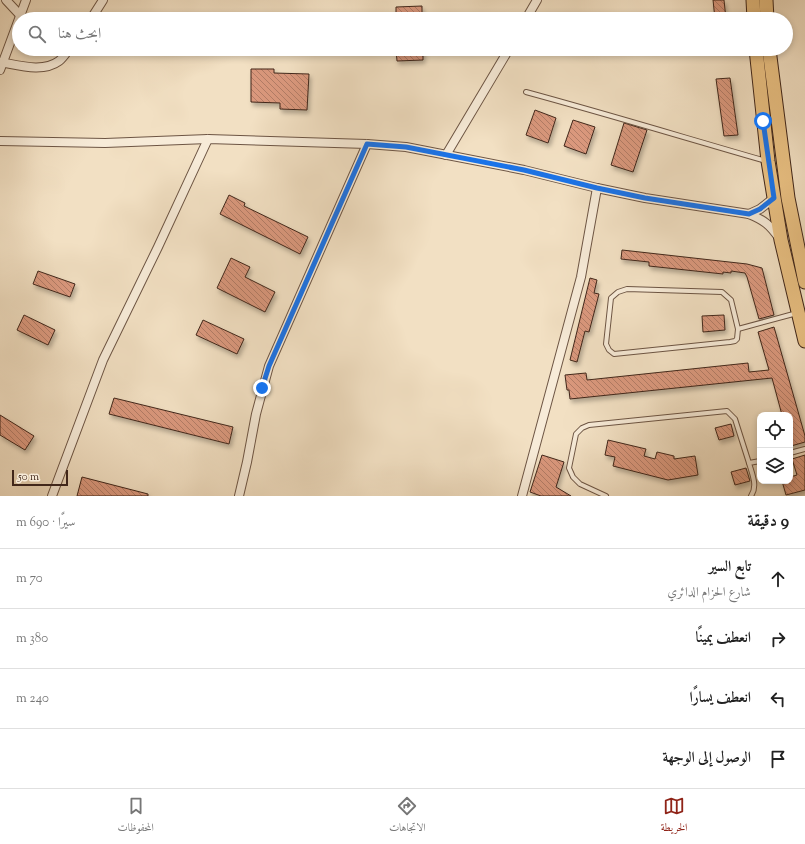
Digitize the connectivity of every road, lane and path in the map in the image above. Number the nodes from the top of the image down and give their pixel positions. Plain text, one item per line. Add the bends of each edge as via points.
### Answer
1 (6, 0) edge
2 (26, 0) edge
3 (103, 0) edge
4 (537, 0) edge
5 (753, 0) edge
6 (766, 0) edge
7 (17, 12) edge
8 (21, 12) edge
9 (95, 12) edge
10 (530, 12) edge
11 (754, 12) edge
12 (767, 12) edge
13 (12, 36) edge
14 (64, 56) edge
15 (505, 56) edge
16 (757, 56) edge
17 (770, 56) edge
18 (1, 65) edge
19 (526, 92) dead end
20 (208, 139) junction
21 (0, 141) edge
22 (367, 144) junction
23 (446, 155) junction
24 (768, 162) junction
25 (597, 188) junction
26 (774, 198) junction
27 (749, 214) junction
28 (781, 240) junction
29 (805, 282) edge
30 (798, 313) junction
31 (738, 329) junction
32 (805, 341) edge
33 (805, 450) edge
34 (793, 452) edge
35 (757, 462) edge
36 (749, 463) junction
37 (52, 496) edge
38 (239, 496) edge
39 (522, 496) edge
40 (606, 496) edge
41 (750, 496) edge

1 - 7 street
2 - 8 street
3 - 9 street
4 - 10 street
5 - 11 main road
6 - 12 main road
13 - 18 street
14 - 18 street via 54,65
15 - 23 street
16 - 24 main road
17 - 29 main road via 788,198
19 - 24 lane
20 - 21 street via 105,143
20 - 22 street
20 - 37 street via 102,360
22 - 23 street via 406,147
22 - 38 street via 269,366
23 - 25 street
24 - 26 main road
25 - 27 street
25 - 39 street via 582,277
26 - 27 street
26 - 28 main road
27 - 28 street via 766,222
28 - 30 main road
30 - 31 lane
30 - 32 main road
31 - 31 lane via 737,339 730,342 614,354 606,344 611,298 627,289 722,292 731,300
33 - 34 lane
35 - 36 lane
36 - 40 lane via 736,419 727,412 589,425 576,434 569,468 572,477 580,484
36 - 41 lane via 755,485

